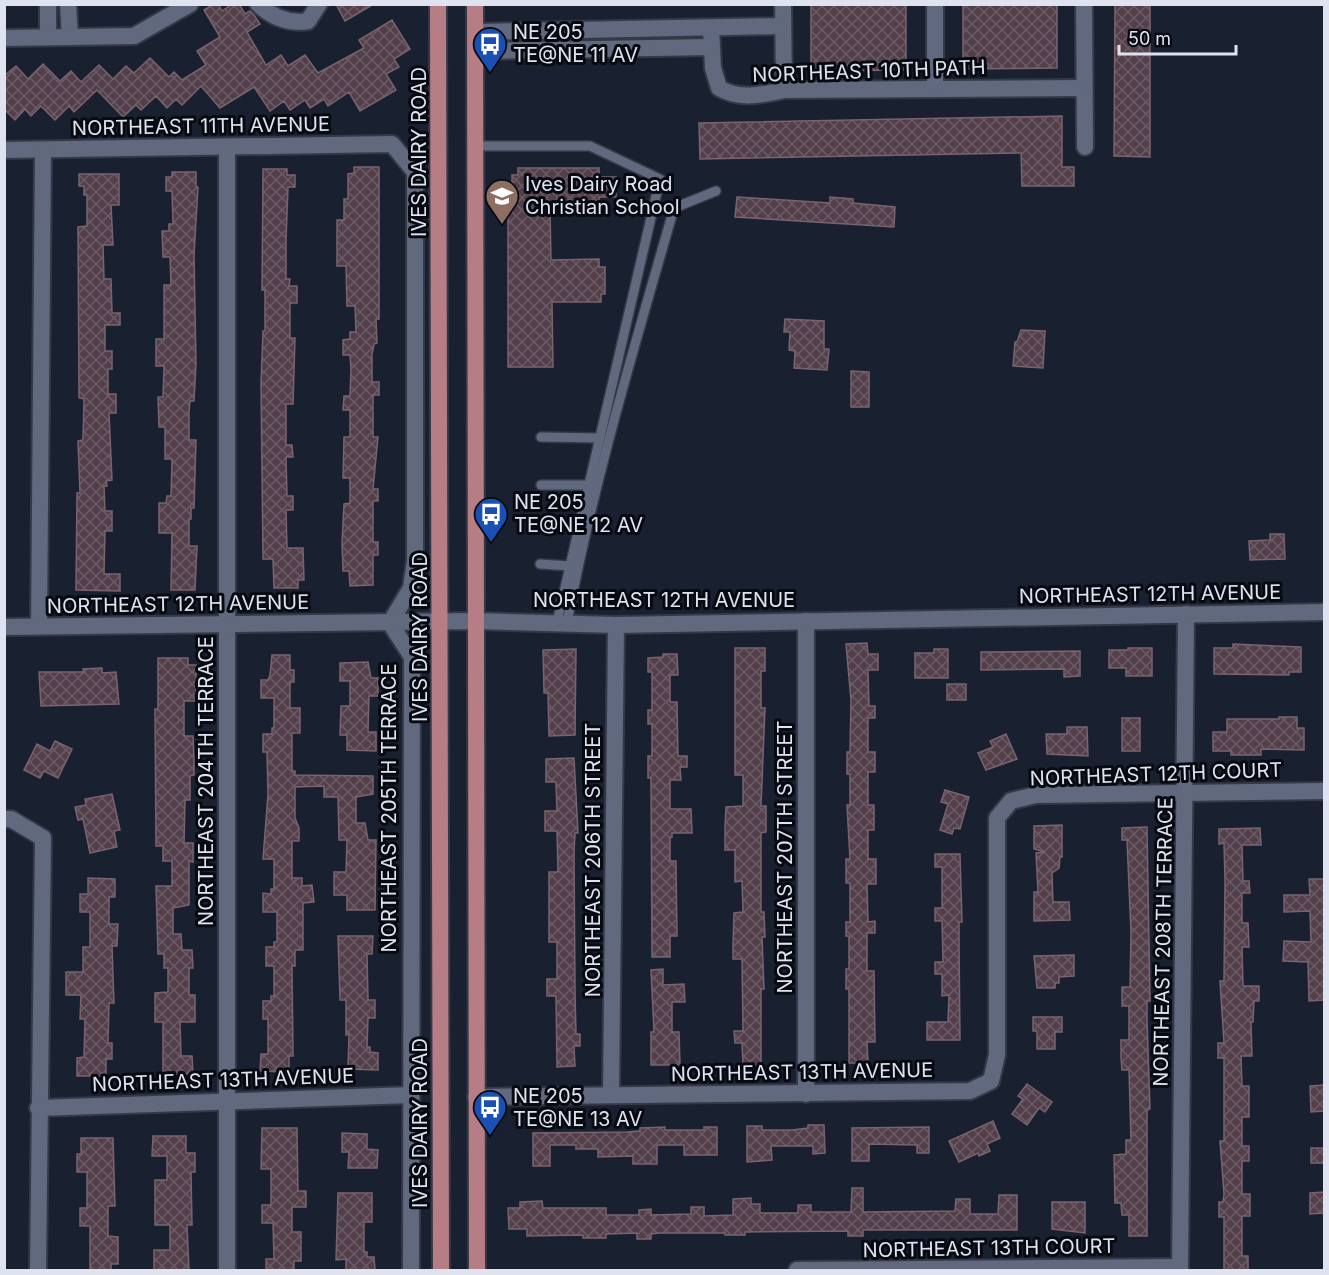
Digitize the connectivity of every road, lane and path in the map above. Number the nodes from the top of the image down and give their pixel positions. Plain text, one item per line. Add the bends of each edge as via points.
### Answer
1 (48, 4) edge
2 (68, 4) edge
3 (190, 4) edge
4 (258, 4) edge
5 (319, 4) edge
6 (438, 4) edge
7 (475, 4) edge
8 (783, 4) edge
9 (936, 4) edge
10 (1084, 4) edge
11 (783, 26) junction
12 (711, 28) junction
13 (637, 29) junction
14 (476, 32) junction
15 (48, 37) junction
16 (70, 37) junction
17 (4, 38) edge
18 (711, 47) junction
19 (638, 48) junction
20 (477, 51) junction
21 (935, 88) junction
22 (1083, 88) junction
23 (784, 90) junction
24 (477, 146) junction
25 (227, 147) junction
26 (1085, 147) dead end
27 (4, 150) edge
28 (43, 150) junction
29 (716, 191) dead end
30 (541, 438) dead end
31 (600, 438) junction
32 (541, 485) dead end
33 (589, 485) junction
34 (540, 564) dead end
35 (570, 566) junction
36 (1324, 612) edge
37 (1186, 614) junction
38 (477, 621) junction
39 (806, 621) junction
40 (390, 622) junction
41 (441, 622) junction
42 (562, 622) junction
43 (227, 624) junction
44 (616, 625) junction
45 (39, 626) junction
46 (4, 627) edge
47 (1324, 790) edge
48 (1186, 793) junction
49 (4, 819) edge
50 (997, 1055) joint
51 (806, 1094) junction
52 (410, 1095) junction
53 (612, 1095) junction
54 (476, 1096) junction
55 (227, 1101) junction
56 (39, 1108) junction
57 (1180, 1268) edge
58 (38, 1270) edge
59 (227, 1270) edge
60 (411, 1270) edge
61 (441, 1270) edge
62 (477, 1270) edge
63 (798, 1270) edge
64 (887, 1270) edge

1 - 15 street
2 - 16 street
3 - 16 street via 134,36
4 - 5 street via 274,16 293,22 308,21
6 - 41 main road, IVES DAIRY ROAD
7 - 14 main road
8 - 11 street
9 - 21 street
10 - 22 street
11 - 12 street
11 - 23 street
12 - 13 street
12 - 18 street, NORTHEAST 10TH PATH
13 - 14 street
13 - 19 street
14 - 20 main road
15 - 16 street
15 - 17 street
18 - 19 street
18 - 23 street, NORTHEAST 10TH PATH via 719,88 730,95
19 - 20 street
20 - 24 main road
21 - 22 street, NORTHEAST 10TH PATH
21 - 23 street, NORTHEAST 10TH PATH
22 - 26 street
24 - 31 lane via 590,146 660,179
24 - 38 main road
25 - 28 street, NORTHEAST 11TH AVENUE
25 - 40 street, NORTHEAST 11TH AVENUE via 392,144 415,172 415,561 411,588
25 - 43 street, NORTHEAST 204TH TERRACE
27 - 28 street, NORTHEAST 11TH AVENUE
28 - 45 street
29 - 42 lane via 674,208
30 - 31 lane
31 - 33 lane
32 - 33 lane
33 - 35 lane
34 - 35 lane
35 - 42 lane
36 - 37 street, NORTHEAST 12TH AVENUE
37 - 39 street, NORTHEAST 12TH AVENUE
37 - 48 street, NORTHEAST 208TH TERRACE
38 - 41 street, NORTHEAST 12TH AVENUE
38 - 42 street, NORTHEAST 12TH AVENUE
38 - 54 main road
39 - 44 street, NORTHEAST 12TH AVENUE
39 - 51 street, NORTHEAST 207TH STREET
40 - 41 street, NORTHEAST 12TH AVENUE
40 - 43 street, NORTHEAST 12TH AVENUE
40 - 52 street, NORTHEAST 205TH TERRACE via 412,657
41 - 61 main road, IVES DAIRY ROAD
42 - 44 street, NORTHEAST 12TH AVENUE
43 - 45 street, NORTHEAST 12TH AVENUE
43 - 55 street, NORTHEAST 204TH TERRACE
44 - 53 street, NORTHEAST 206TH STREET
45 - 46 street, NORTHEAST 12TH AVENUE
47 - 48 street, NORTHEAST 12TH COURT
48 - 50 street, NORTHEAST 12TH COURT via 1036,795 1011,801 997,818
48 - 57 street, NORTHEAST 208TH TERRACE
49 - 56 street via 11,819 43,838
50 - 51 street, NORTHEAST 13TH AVENUE via 991,1081 970,1091
51 - 53 street, NORTHEAST 13TH AVENUE
52 - 55 street, NORTHEAST 13TH AVENUE
52 - 60 street, NORTHEAST 205TH TERRACE
53 - 54 street, NORTHEAST 13TH AVENUE
54 - 62 main road
55 - 56 street, NORTHEAST 13TH AVENUE
55 - 59 street, NORTHEAST 204TH TERRACE
56 - 58 street
57 - 64 street, NORTHEAST 13TH COURT
63 - 64 street, NORTHEAST 13TH COURT

